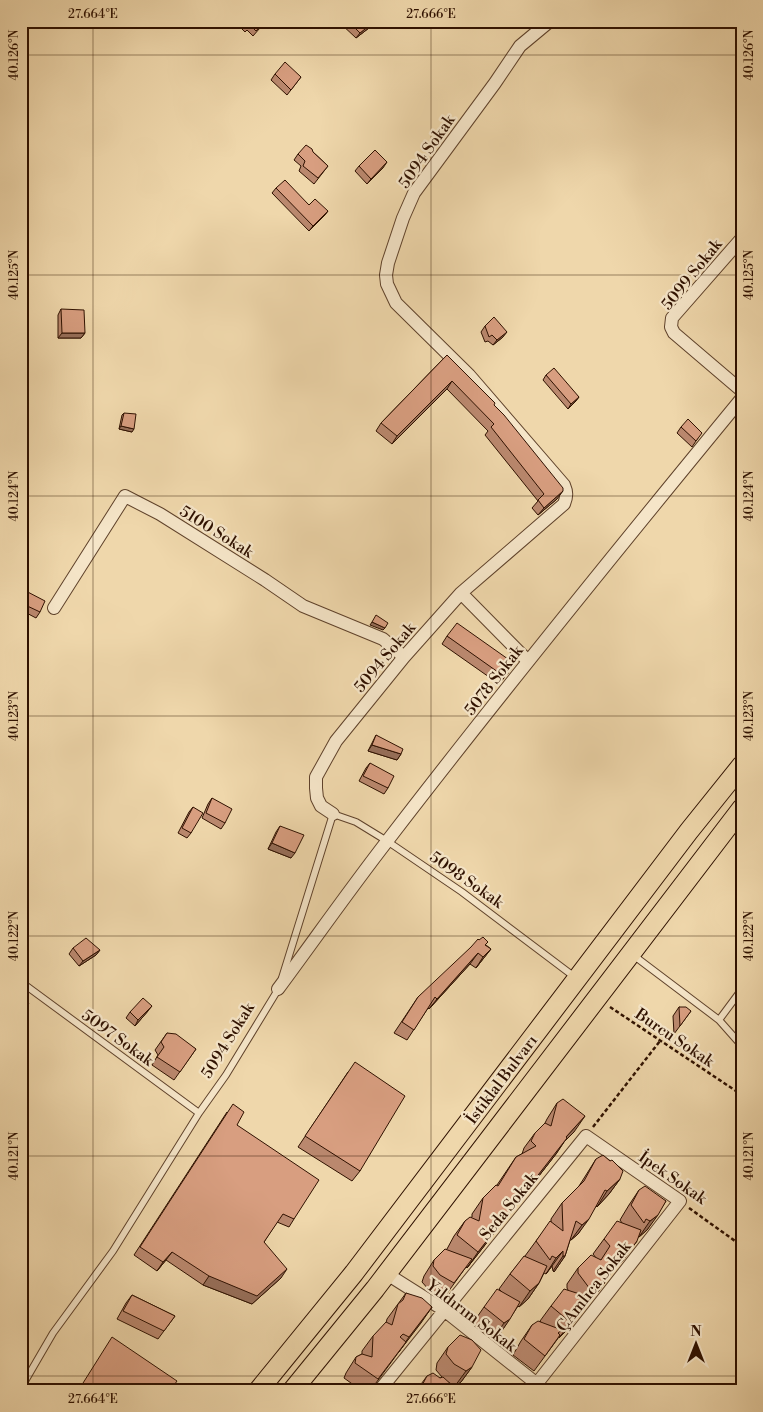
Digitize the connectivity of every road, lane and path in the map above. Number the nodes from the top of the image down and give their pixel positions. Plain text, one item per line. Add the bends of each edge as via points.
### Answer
1 (550, 21) edge
2 (742, 238) edge
3 (742, 391) edge
4 (742, 398) edge
5 (460, 593) junction
6 (54, 608) dead end
7 (404, 657) junction
8 (528, 661) junction
9 (742, 765) edge
10 (742, 808) edge
11 (333, 814) junction
12 (387, 841) junction
13 (630, 953) junction
14 (577, 978) junction
15 (21, 982) edge
16 (278, 989) junction
17 (742, 989) edge
18 (596, 998) junction
19 (719, 1020) junction
20 (660, 1041) junction
21 (742, 1046) edge
22 (742, 1095) edge
23 (199, 1113) junction
24 (586, 1136) junction
25 (680, 1202) junction
26 (742, 1246) edge
27 (387, 1274) junction
28 (444, 1310) junction
29 (534, 1387) edge
30 (21, 1388) edge
31 (258, 1391) edge
32 (292, 1391) edge
33 (379, 1391) edge

1 - 5 street, 5094 Sokak via 520,46 414,193 386,275 396,303 470,375 567,492 564,504
2 - 3 street, 5099 Sokak via 672,318 671,327
4 - 8 street, 5078 Sokak
5 - 7 street, 5094 Sokak
5 - 8 street
6 - 7 street, 5100 Sokak via 125,496 160,514 303,606 383,639
7 - 11 street, 5094 Sokak via 336,741 316,777 317,798 321,806
8 - 12 street, 5078 Sokak
9 - 14 main road, İstiklal Bulvarı
10 - 13 main road, İstiklal Bulvarı
11 - 12 lane, 5098 Sokak via 356,822
11 - 16 lane, 5094 Sokak
12 - 14 lane, 5098 Sokak
12 - 16 street, 5078 Sokak
13 - 18 main road, İstiklal Bulvarı
13 - 19 lane
14 - 31 main road, İstiklal Bulvarı via 360,1265
15 - 23 lane, 5097 Sokak
16 - 23 lane, 5094 Sokak
17 - 19 lane
18 - 20 path, Burcu Sokak
18 - 27 main road, İstiklal Bulvarı
19 - 21 lane
20 - 22 path, Burcu Sokak
20 - 24 path
23 - 30 lane, 5094 Sokak via 113,1251 53,1333
24 - 25 street, İpek Sokak
24 - 28 street, Seda Sokak
25 - 26 path, İpek Sokak
25 - 29 street, ÇAmlıca Sokak
27 - 28 street, Yıldırım Sokak
27 - 32 main road, İstiklal Bulvarı
28 - 29 street, Yıldırım Sokak
28 - 33 street, Seda Sokak

